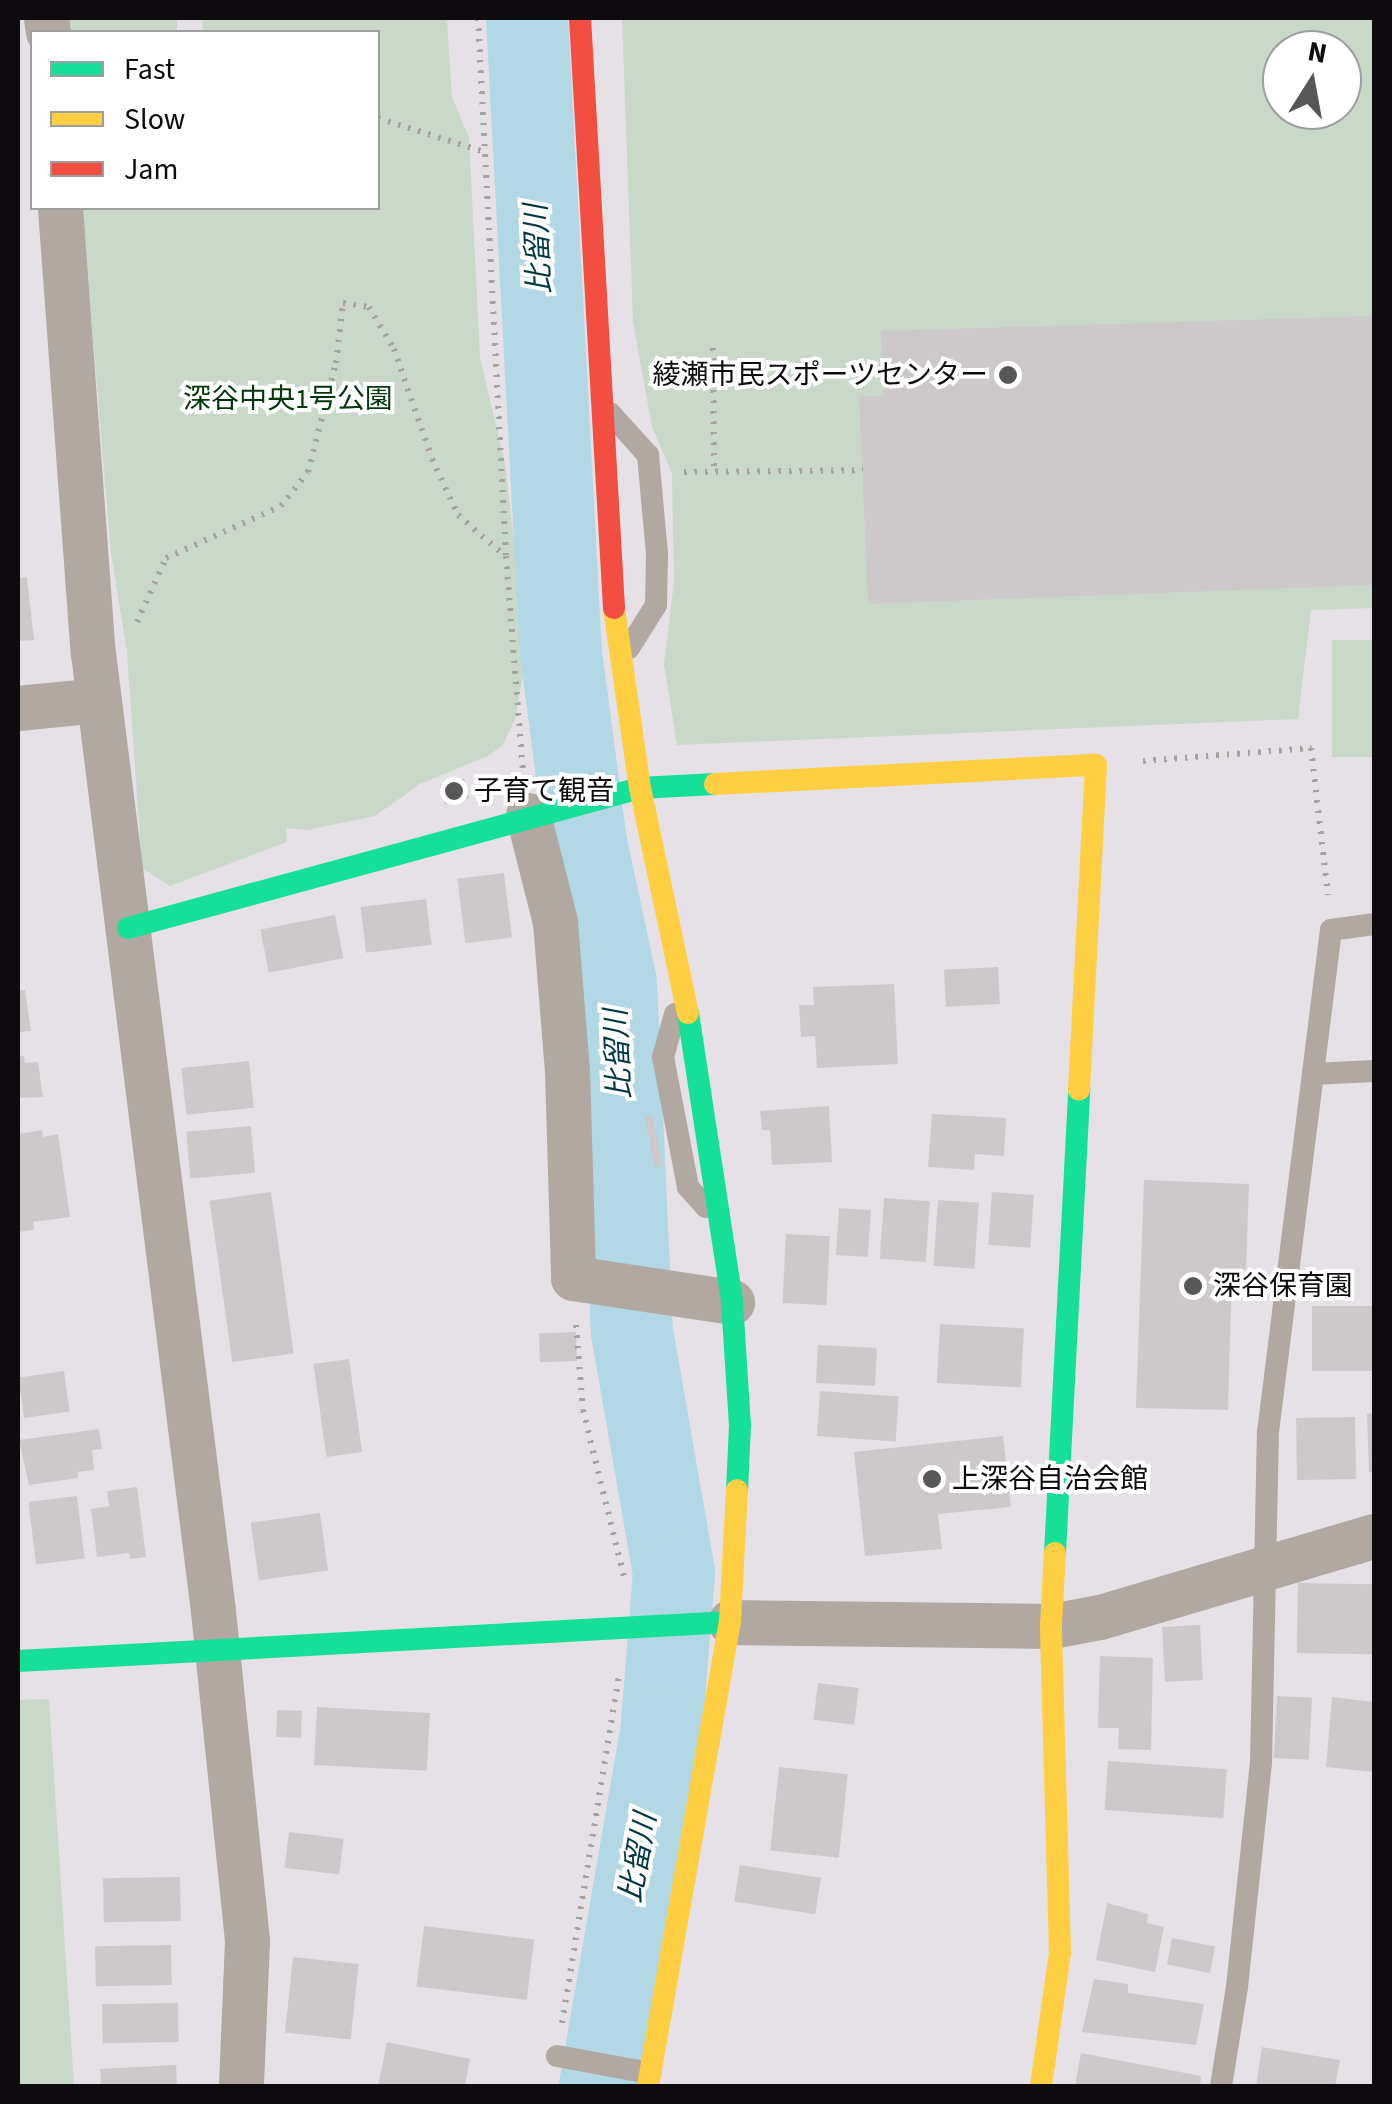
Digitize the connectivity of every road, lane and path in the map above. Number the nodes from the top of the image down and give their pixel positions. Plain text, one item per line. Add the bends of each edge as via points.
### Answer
1 (478, 18) edge
2 (580, 18) edge
3 (380, 119) edge
4 (485, 152) junction
5 (60, 210) edge
6 (712, 348) dead end
7 (600, 403) junction
8 (863, 470) dead end
9 (714, 472) junction
10 (672, 473) dead end
11 (506, 556) junction
12 (92, 653) junction
13 (620, 664) junction
14 (98, 700) junction
15 (18, 708) edge
16 (1096, 765) junction
17 (640, 788) junction
18 (540, 813) junction
19 (1374, 924) edge
20 (128, 928) junction
21 (1332, 930) junction
22 (682, 990) junction
23 (1374, 1071) edge
24 (1313, 1074) junction
25 (722, 1224) junction
26 (585, 1280) junction
27 (732, 1302) junction
28 (1374, 1536) edge
29 (1265, 1567) junction
30 (628, 1594) dead end
31 (714, 1623) junction
32 (1050, 1626) junction
33 (217, 1650) junction
34 (622, 1659) dead end
35 (18, 1661) edge
36 (557, 2056) joint
37 (649, 2080) edge
38 (241, 2086) edge
39 (1042, 2086) edge
40 (1221, 2086) edge

1 - 4 path
2 - 7 street
3 - 4 path
4 - 11 path
5 - 12 street
6 - 9 path
7 - 13 street
7 - 13 lane via 648,455 656,554 656,605
8 - 9 path
9 - 10 path
11 - 12 path via 458,516 394,349 369,307 343,303 336,363 308,472 281,506 166,558 127,652
11 - 18 path
12 - 14 street
13 - 17 street
14 - 15 street
14 - 20 street
16 - 17 street
16 - 21 path via 1311,748
16 - 32 street
17 - 18 street
17 - 22 street
18 - 20 street
18 - 26 street
19 - 21 lane
20 - 33 street
21 - 24 lane
22 - 25 street
22 - 25 lane via 663,1057 688,1187
23 - 24 lane
24 - 29 lane via 1268,1432
25 - 27 street
26 - 27 street
26 - 30 path via 583,1410
27 - 31 street via 740,1424
28 - 29 street
29 - 32 street
29 - 40 lane via 1261,1763
31 - 32 street
31 - 33 street
31 - 37 street
32 - 39 street via 1060,1953
33 - 35 street
33 - 38 street via 247,1941
34 - 36 path
36 - 37 lane via 626,2068

